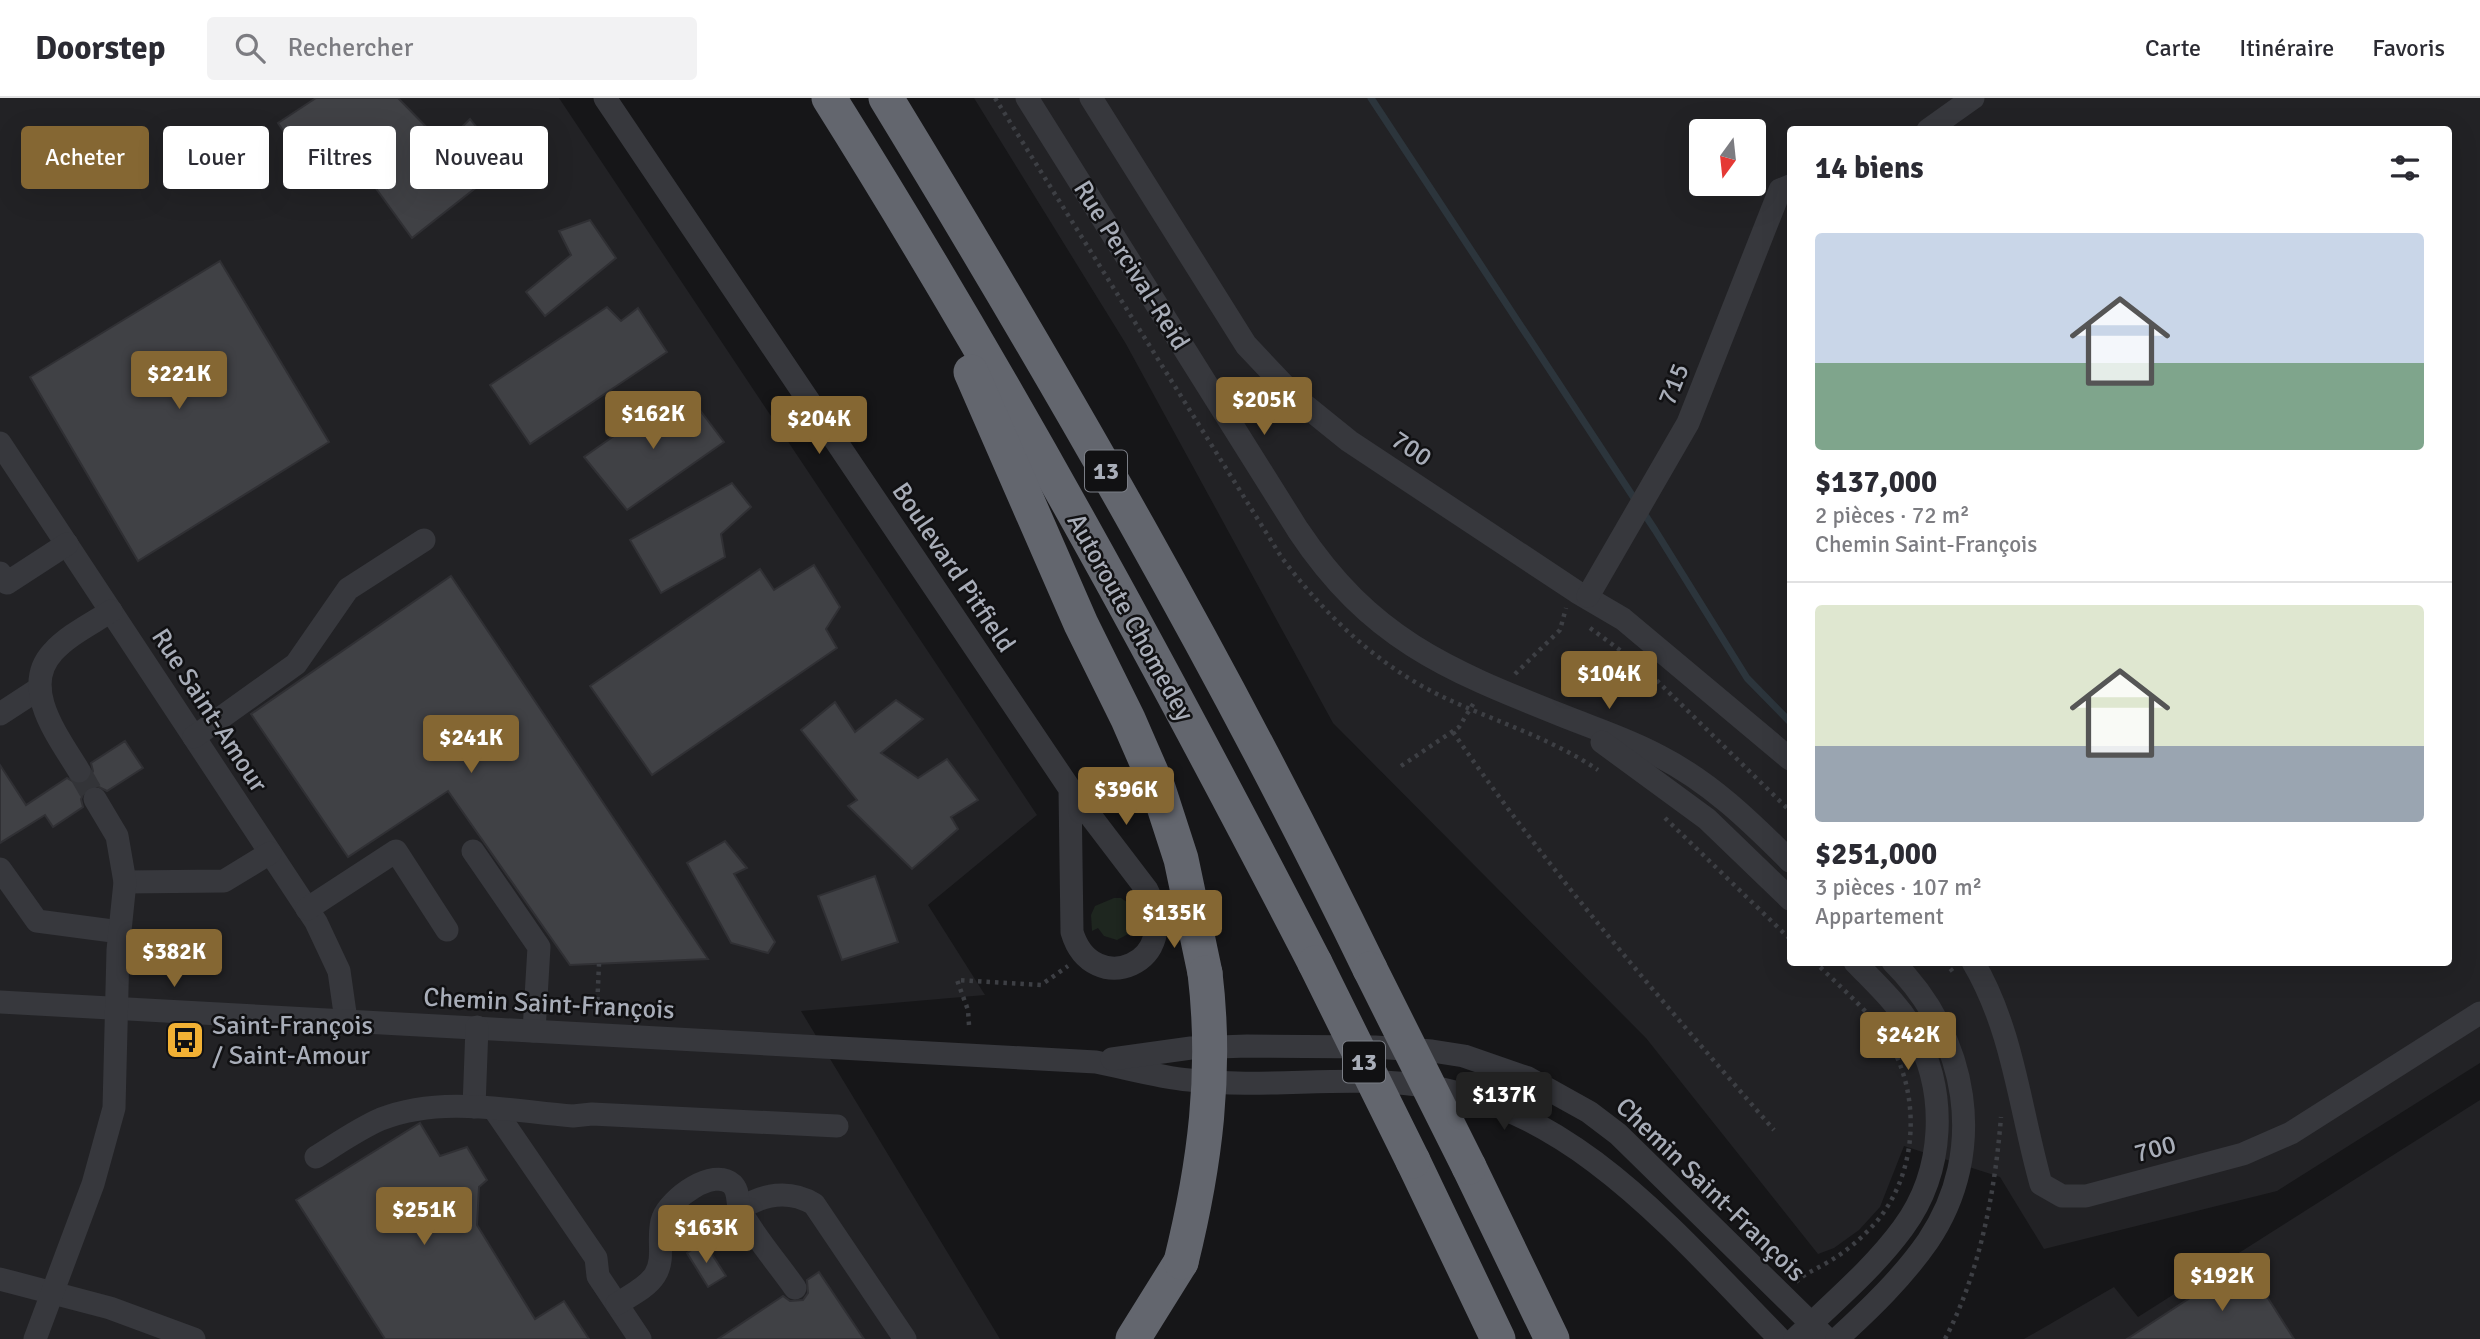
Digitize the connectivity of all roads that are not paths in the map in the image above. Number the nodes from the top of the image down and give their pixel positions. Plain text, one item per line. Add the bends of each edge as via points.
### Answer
1 (604, 98) edge
2 (829, 98) edge
3 (886, 98) edge
4 (1027, 98) edge
5 (1091, 98) edge
6 (1973, 98) edge
7 (1934, 126) edge
8 (1787, 187) edge
9 (908, 227) junction
10 (0, 443) edge
11 (424, 540) dead end
12 (67, 544) junction
13 (2, 582) edge
14 (1582, 594) junction
15 (111, 611) junction
16 (40, 688) junction
17 (0, 714) edge
18 (1561, 715) junction
19 (194, 737) junction
20 (1787, 756) edge
21 (79, 771) tunnel mouth
22 (1070, 789) junction
23 (95, 799) tunnel mouth
24 (473, 850) dead end
25 (270, 853) junction
26 (1787, 858) edge
27 (0, 869) edge
28 (125, 882) junction
29 (1787, 896) edge
30 (307, 909) junction
31 (447, 930) dead end
32 (120, 932) junction
33 (1859, 966) edge
34 (1897, 966) edge
35 (1975, 966) edge
36 (0, 1002) edge
37 (118, 1009) junction
38 (2480, 1013) edge
39 (346, 1020) junction
40 (477, 1027) junction
41 (534, 1031) junction
42 (1096, 1062) junction
43 (484, 1108) junction
44 (837, 1126) dead end
45 (316, 1157) dead end
46 (740, 1209) junction
47 (1499, 1228) junction
48 (1181, 1262) junction
49 (0, 1279) edge
50 (795, 1288) dead end
51 (54, 1293) junction
52 (617, 1304) junction
53 (1811, 1334) edge
54 (35, 1339) edge
55 (194, 1339) edge
56 (640, 1339) edge
57 (905, 1339) edge
58 (1133, 1339) edge
59 (1163, 1339) edge
60 (1499, 1339) edge
61 (1552, 1339) edge
62 (1572, 1339) edge
63 (1780, 1339) edge
64 (1837, 1339) edge

1 - 22 street, Boulevard Pitfield
2 - 9 highway, Autoroute Chomedey / 13
3 - 47 highway, Autoroute Chomedey / 13, bridge via 1158,561 1277,780
4 - 18 street, Rue Percival-Reid via 1322,564 1382,625 1436,662
5 - 14 street, 700 via 1246,345 1297,399 1349,441
6 - 7 street
8 - 14 street, 715 via 1780,190 1688,424
9 - 48 highway, bridge via 1081,624 1158,788 1181,859 1211,1023 1211,1090 1198,1187
9 - 60 highway, Autoroute Chomedey / 13, bridge via 1150,649 1315,963
10 - 12 street, Rue Saint-Amour
11 - 19 street via 348,589 296,664
12 - 13 street
12 - 15 street, Rue Saint-Amour
14 - 20 street, 700 via 1623,619
15 - 16 street via 50,654
15 - 19 street, Rue Saint-Amour
16 - 17 street
16 - 21 street via 43,708
18 - 26 street, Rue Percival-Reid via 1642,747 1698,779
18 - 29 street, Rue Percival-Reid via 1697,811
19 - 25 street, Rue Saint-Amour
22 - 22 street, Boulevard Pitfield via 1075,944 1082,954 1104,966 1129,966 1149,952 1155,941 1154,903
23 - 28 street via 117,836
24 - 41 street via 540,947
25 - 28 street via 224,881
25 - 30 street, Rue Saint-Amour
27 - 32 street via 37,921
28 - 32 street
30 - 31 street via 396,851
30 - 39 street, Rue Saint-Amour via 339,971
32 - 37 street
33 - 53 street via 1893,1002 1921,1044 1933,1082 1936,1140 1929,1178 1904,1227
34 - 64 street via 1924,996 1952,1050 1964,1110 1963,1149 1954,1189 1928,1241
35 - 38 street, 700 via 2000,1016 2041,1184 2062,1196 2086,1196 2230,1157 2291,1133
36 - 37 street, Chemin Saint-François
37 - 39 street, Chemin Saint-François
37 - 51 street via 117,1079 106,1145
39 - 40 street, Chemin Saint-François
40 - 41 street, Chemin Saint-François
40 - 43 street
41 - 42 street, Chemin Saint-François
42 - 53 street, Chemin Saint-François via 1191,1048 1308,1046 1432,1051 1496,1066 1557,1093 1618,1134
42 - 63 street, Chemin Saint-François via 1190,1080 1363,1080 1419,1085 1496,1105 1557,1134 1613,1175
43 - 44 street
43 - 45 street via 428,1107 404,1112 364,1128
43 - 52 street via 596,1258 598,1276
46 - 50 street
46 - 52 street via 738,1193 731,1183 720,1179 681,1194 663,1216 655,1275
46 - 57 street via 769,1196 803,1197 814,1203
47 - 61 highway, Autoroute Chomedey / 13
47 - 62 highway
48 - 58 highway
48 - 59 highway
49 - 51 street
51 - 54 street
51 - 55 street
52 - 56 street

